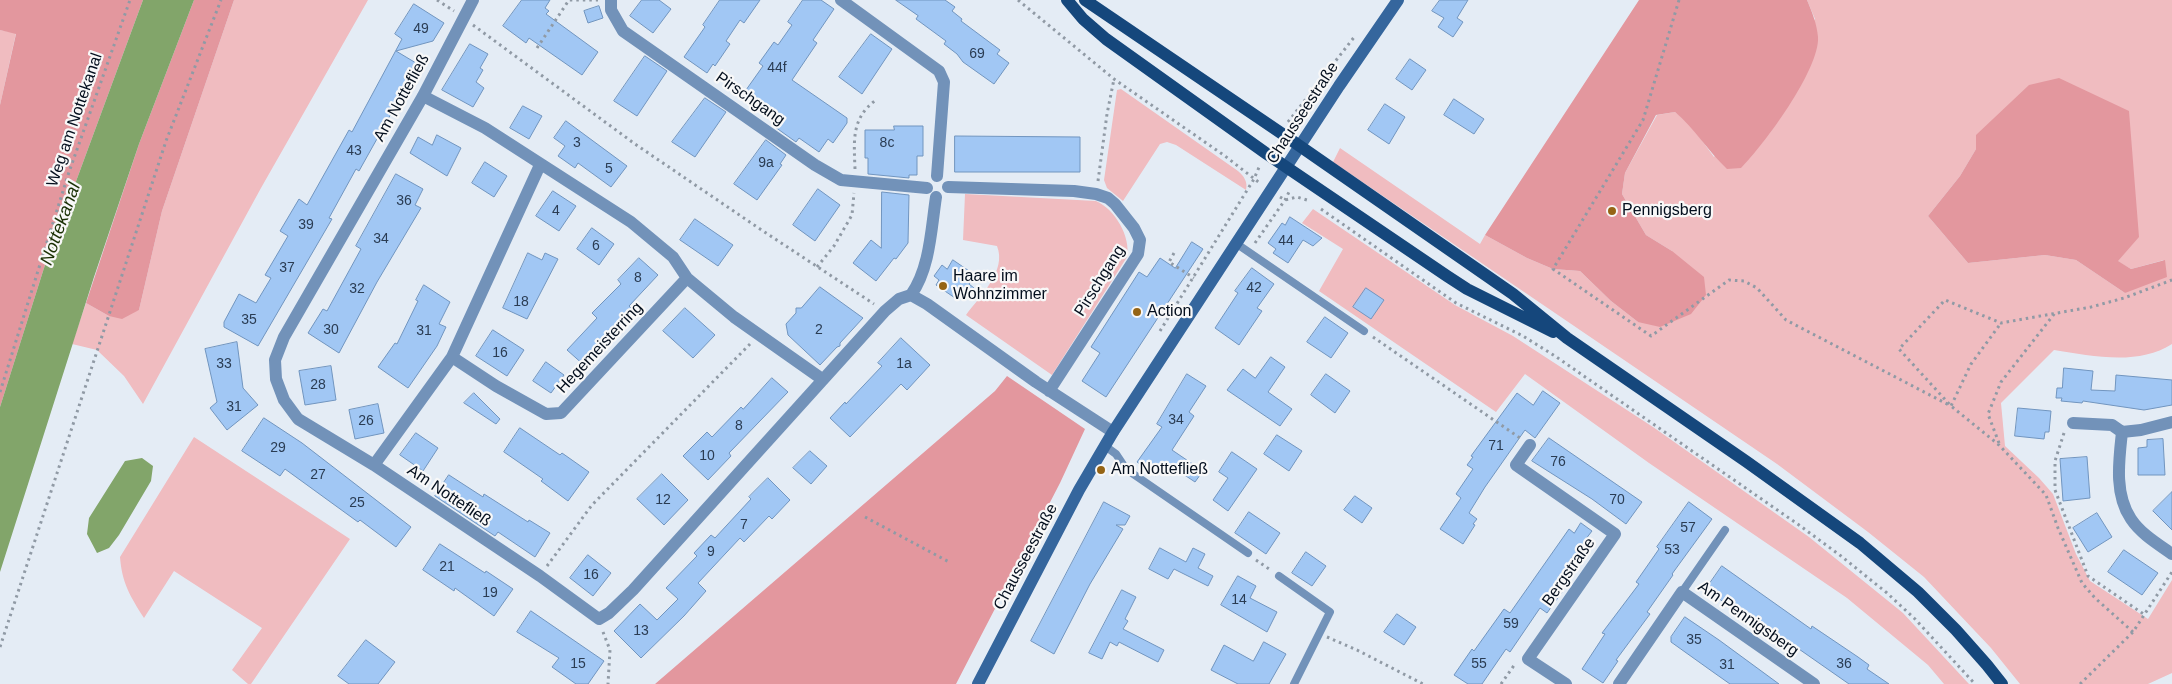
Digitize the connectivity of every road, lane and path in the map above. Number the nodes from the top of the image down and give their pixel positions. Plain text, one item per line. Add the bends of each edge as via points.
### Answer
1 (130, 0) edge
2 (221, 0) edge
3 (437, 0) edge
4 (473, 0) edge
5 (611, 0) edge
6 (841, 0) edge
7 (1018, 0) edge
8 (1067, 0) edge
9 (1085, 0) edge
10 (1398, 0) edge
11 (1678, 1) edge
12 (463, 18) junction
13 (1358, 34) dead end
14 (537, 48) dead end
15 (1114, 79) junction
16 (423, 96) junction
17 (1299, 107) dead end
18 (1300, 146) junction
19 (540, 165) junction
20 (1287, 166) junction
21 (937, 176) junction
22 (948, 187) junction
23 (926, 188) junction
24 (1096, 194) junction
25 (936, 197) junction
26 (1297, 198) dead end
27 (1285, 200) dead end
28 (1237, 244) junction
29 (1174, 253) dead end
30 (687, 278) junction
31 (1194, 278) junction
32 (2172, 280) edge
33 (911, 295) junction
34 (885, 311) junction
35 (2056, 312) junction
36 (2001, 323) junction
37 (1364, 331) joint
38 (759, 334) junction
39 (1157, 337) dead end
40 (1567, 338) junction
41 (1555, 356) dead end
42 (452, 357) junction
43 (822, 379) junction
44 (1050, 391) junction
45 (0, 392) edge
46 (1951, 406) junction
47 (2172, 422) edge
48 (2073, 423) joint
49 (1113, 432) junction
50 (2122, 432) junction
51 (1530, 445) joint
52 (1999, 445) junction
53 (1105, 446) junction
54 (374, 465) junction
55 (865, 517) dead end
56 (1725, 530) dead end
57 (1248, 554) joint
58 (2172, 554) edge
59 (951, 563) dead end
60 (2172, 572) edge
61 (540, 576) junction
62 (1280, 576) joint
63 (1682, 592) junction
64 (2145, 615) junction
65 (599, 619) junction
66 (2133, 632) junction
67 (1320, 634) junction
68 (0, 647) edge
69 (1518, 659) dead end
70 (608, 684) edge
71 (978, 684) edge
72 (1294, 684) edge
73 (1423, 684) edge
74 (1501, 684) edge
75 (1566, 684) edge
76 (1619, 684) edge
77 (1814, 684) edge
78 (1975, 684) edge
79 (2002, 684) edge
80 (2080, 684) edge

1 - 45 path, Weg am Nottekanal via 69,172
2 - 68 path via 166,141
3 - 12 path
4 - 12 street, Am Nottefließ
5 - 14 path via 569,0
5 - 23 street, Pirschgang via 611,10 624,31 815,165 841,180
6 - 21 street via 939,71 944,82
7 - 15 path
8 - 20 main road via 1083,19 1114,45
9 - 18 main road
10 - 18 main road, Chausseestraße
11 - 46 path via 1643,120 1553,269 1652,336 1729,280 1744,281 1757,288 1786,320
12 - 16 street, Am Nottefließ
12 - 34 path via 635,144
13 - 17 path
15 - 24 path
15 - 31 path via 1254,179
16 - 19 street via 485,128
16 - 54 street, Am Nottefließ via 284,337 275,360 276,379 284,400 298,419
18 - 20 main road, Chausseestraße
18 - 40 main road via 1513,294
19 - 30 street via 631,222 673,257
19 - 42 street
20 - 28 main road, Chausseestraße
20 - 40 main road via 1467,289
21 - 22 street via 945,179
21 - 23 street via 929,179
22 - 24 street, Pirschgang
22 - 25 street via 944,195
23 - 25 street
24 - 44 street, Pirschgang via 1115,204 1134,228 1140,240 1138,254
25 - 33 street via 922,276
26 - 27 path
28 - 37 lane
28 - 49 main road, Chausseestraße
29 - 31 path via 1169,262
30 - 38 street
30 - 42 street, Hegemeisterring via 562,413 546,414
31 - 39 path
32 - 35 path via 2124,298
33 - 34 street
33 - 44 street
34 - 43 street
35 - 36 path
35 - 52 path via 2001,382 1988,414
36 - 46 path via 1971,364
36 - 46 path via 1945,300 1899,349
37 - 51 path
38 - 43 street
38 - 61 path via 592,505
40 - 79 main road via 1860,543 1918,592
41 - 78 path via 1841,556 1915,619
42 - 54 street
43 - 65 street via 633,590
44 - 49 street
46 - 52 path
47 - 50 street
48 - 50 street via 2112,425
48 - 64 path via 2062,436 2059,446 2055,461 2055,490 2088,576
49 - 53 main road, Chausseestraße
50 - 58 street via 2120,478 2131,518 2151,539
51 - 75 street, Bergstraße via 1516,465 1615,534 1528,659
52 - 66 path via 2046,495 2082,583
53 - 57 lane via 1116,454 1126,469
53 - 71 main road, Chausseestraße
54 - 61 street, Am Nottefließ
55 - 59 path
56 - 63 lane
57 - 62 path
60 - 64 path
61 - 65 street, Am Nottefließ
62 - 67 lane via 1330,612
63 - 76 street, Am Pennigsberg
63 - 77 street, Am Pennigsberg
64 - 66 path
65 - 70 path via 610,650
66 - 80 path
67 - 72 lane
67 - 73 path
69 - 74 path

